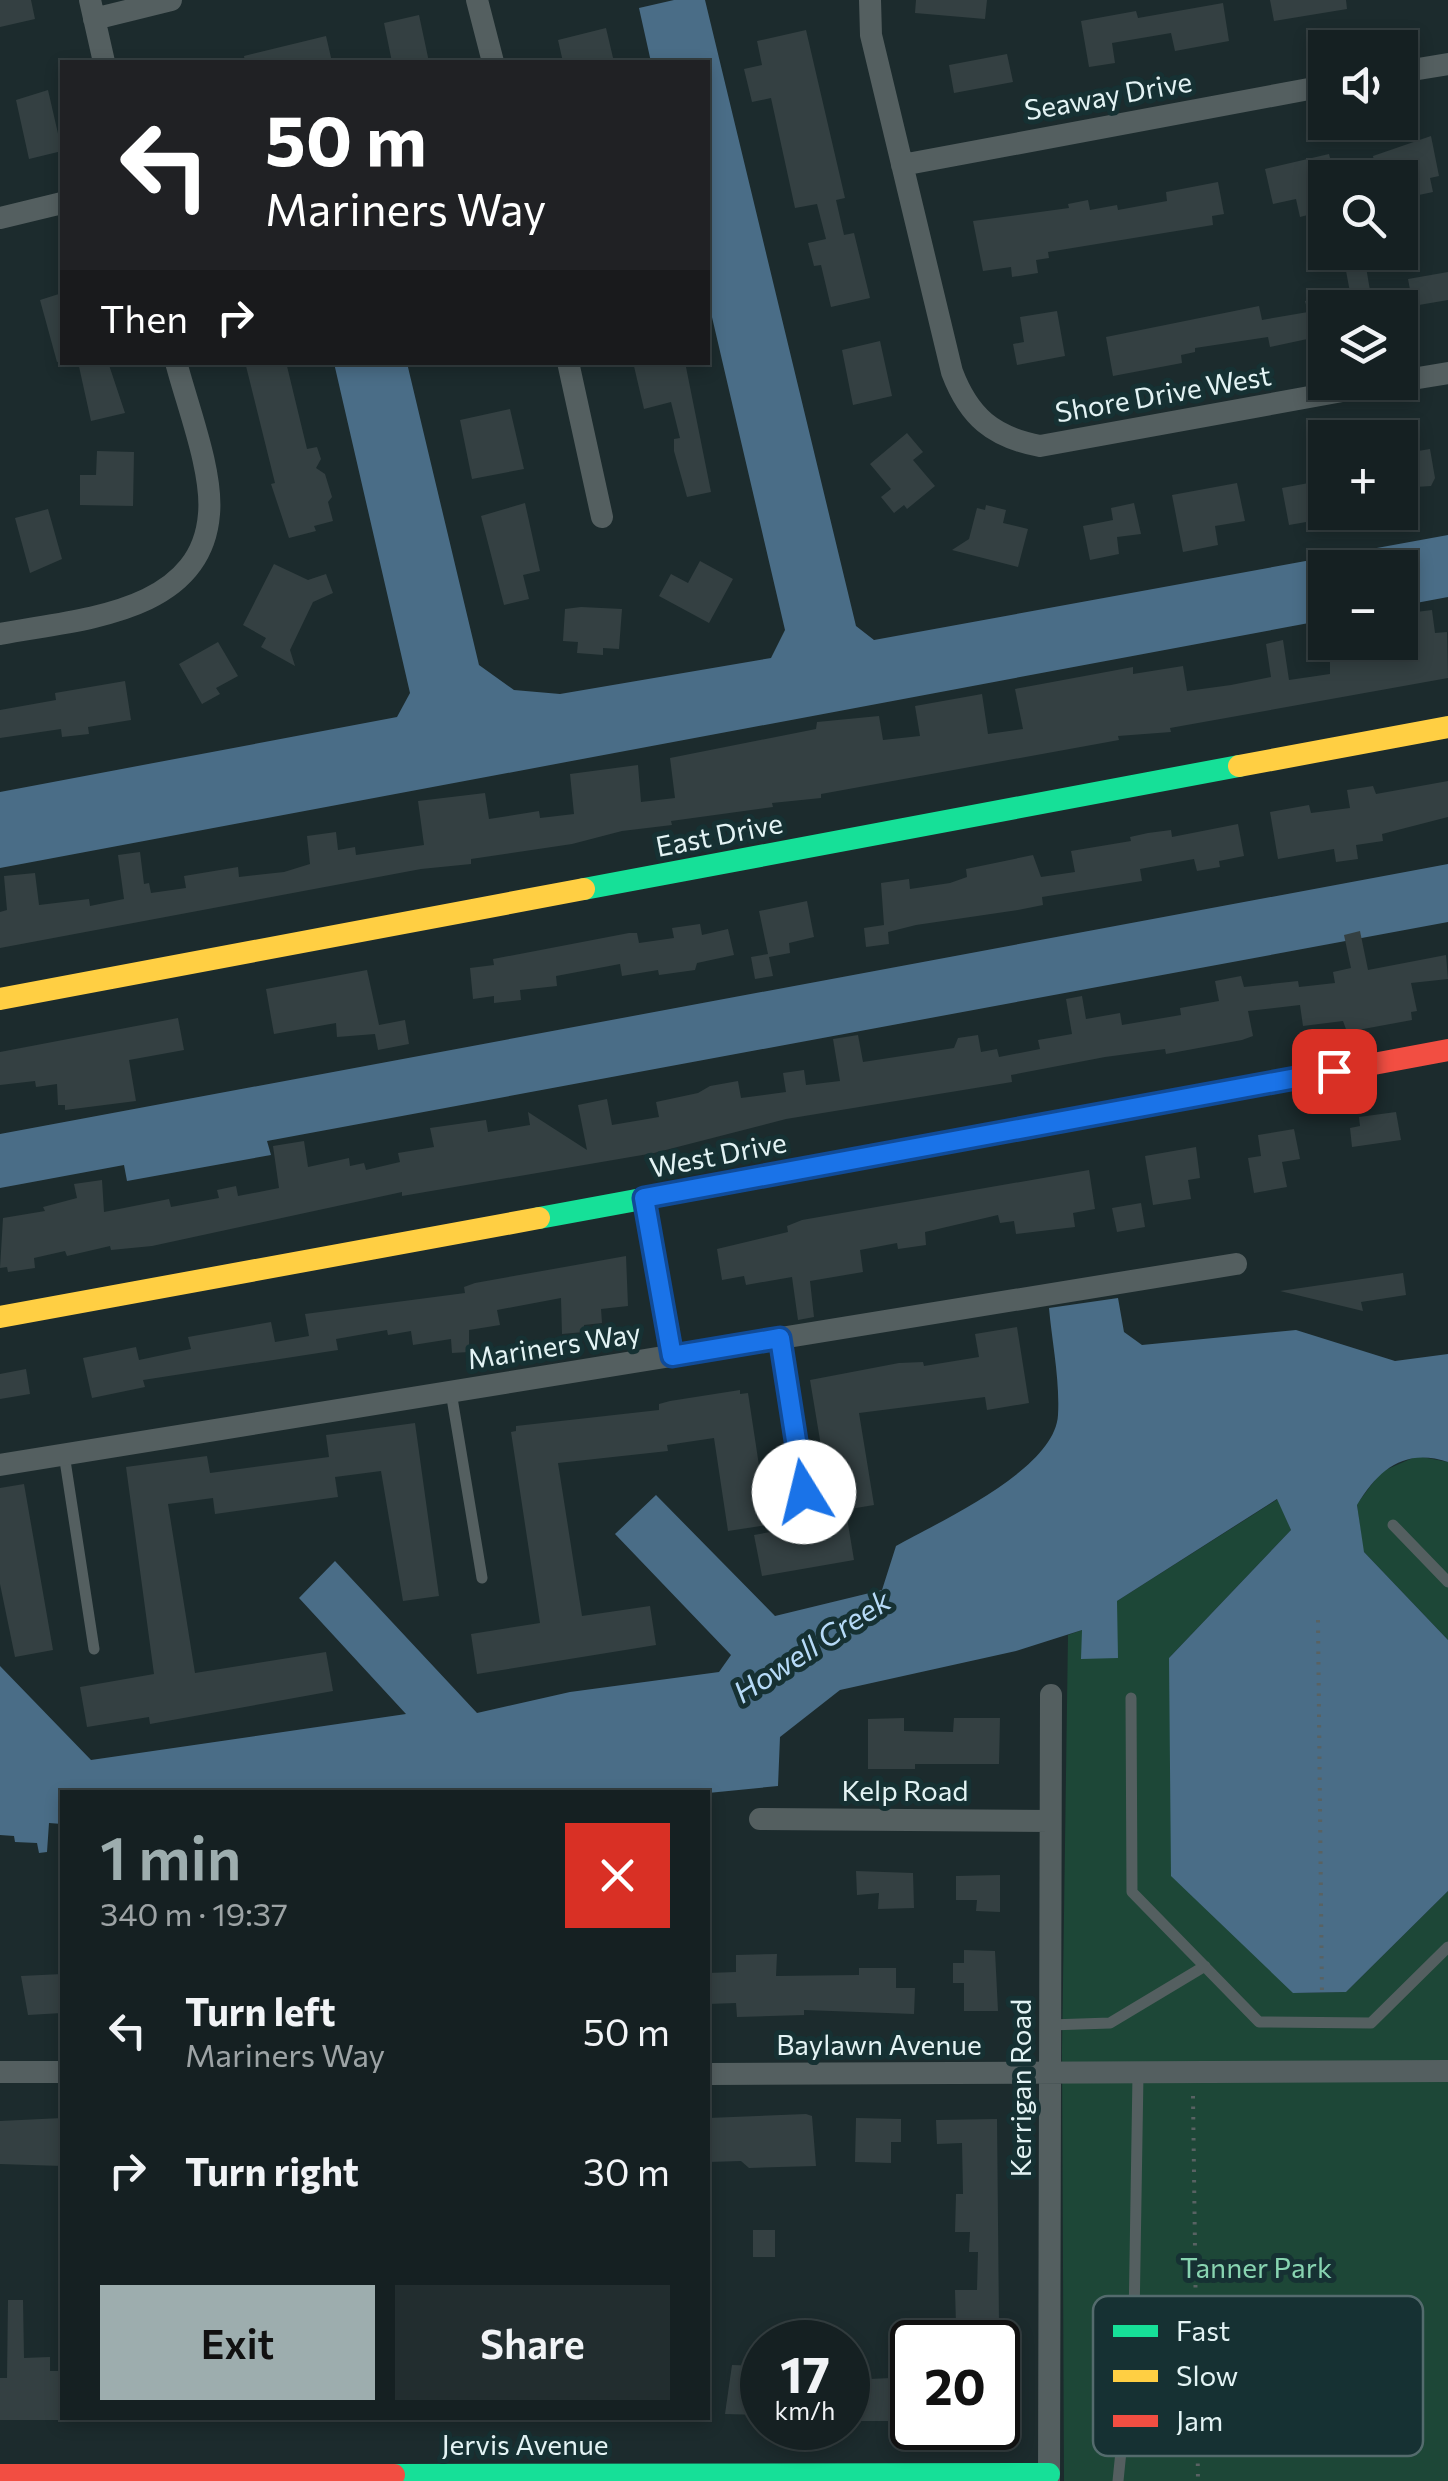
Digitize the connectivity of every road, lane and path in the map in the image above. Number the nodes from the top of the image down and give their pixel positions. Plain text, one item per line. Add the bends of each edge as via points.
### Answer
1 (171, 0) edge
2 (477, 0) edge
3 (870, 0) edge
4 (92, 9) edge
5 (104, 60) edge
6 (492, 60) edge
7 (1448, 64) edge
8 (1418, 69) edge
9 (1308, 89) edge
10 (902, 165) junction
11 (60, 203) edge
12 (0, 218) edge
13 (177, 365) edge
14 (569, 365) edge
15 (1448, 372) edge
16 (1418, 378) edge
17 (1308, 397) edge
18 (602, 517) dead end
19 (0, 634) edge
20 (1448, 727) edge
21 (0, 999) edge
22 (1448, 1050) edge
23 (644, 1198) junction
24 (1236, 1264) dead end
25 (0, 1317) edge
26 (780, 1338) junction
27 (672, 1356) junction
28 (451, 1392) junction
29 (64, 1454) junction
30 (0, 1465) edge
31 (804, 1492) dead end
32 (1393, 1525) dead end
33 (482, 1578) dead end
34 (1448, 1582) edge
35 (1318, 1620) dead end
36 (94, 1648) dead end
37 (1051, 1694) dead end
38 (1131, 1698) dead end
39 (760, 1819) dead end
40 (1050, 1821) junction
41 (1448, 1948) edge
42 (1205, 1966) junction
43 (1322, 1998) dead end
44 (1050, 2025) junction
45 (1448, 2071) edge
46 (0, 2072) edge
47 (60, 2072) edge
48 (710, 2074) edge
49 (1138, 2074) junction
50 (1192, 2074) junction
51 (1050, 2075) junction
52 (1134, 2296) edge
53 (1195, 2296) edge
54 (1121, 2456) edge
55 (1198, 2456) edge
56 (0, 2474) edge
57 (1050, 2477) edge
58 (1118, 2481) edge
59 (1198, 2481) edge

1 - 4 street
2 - 6 street
3 - 10 street, Shore Drive West via 871,34
4 - 5 street
7 - 8 street
9 - 10 street, Seaway Drive
10 - 17 street, Shore Drive West via 963,401 982,424 1009,440 1040,446
11 - 12 street
13 - 19 street via 210,512 202,546 182,578 114,612
14 - 18 street
15 - 16 street
20 - 21 street, East Drive
22 - 23 street, West Drive
23 - 25 street, West Drive
23 - 27 street
24 - 26 street, Mariners Way
26 - 27 street, Mariners Way
26 - 31 lane
27 - 28 street, Mariners Way
28 - 29 street, Mariners Way
28 - 33 lane
29 - 30 street, Mariners Way
29 - 36 lane
32 - 34 lane
35 - 43 path
37 - 40 street, Kerrigan Road
38 - 42 lane via 1132,1892
39 - 40 street, Kelp Road
40 - 44 street, Kerrigan Road
41 - 42 lane via 1371,2023 1259,2022
42 - 44 lane via 1110,2023
44 - 51 street, Kerrigan Road
45 - 50 street
46 - 47 street
48 - 51 street, Baylawn Avenue
49 - 50 street
49 - 51 street
49 - 52 lane
50 - 53 path
51 - 57 street, Kerrigan Road
54 - 58 lane
55 - 59 path
56 - 57 street, Jervis Avenue

